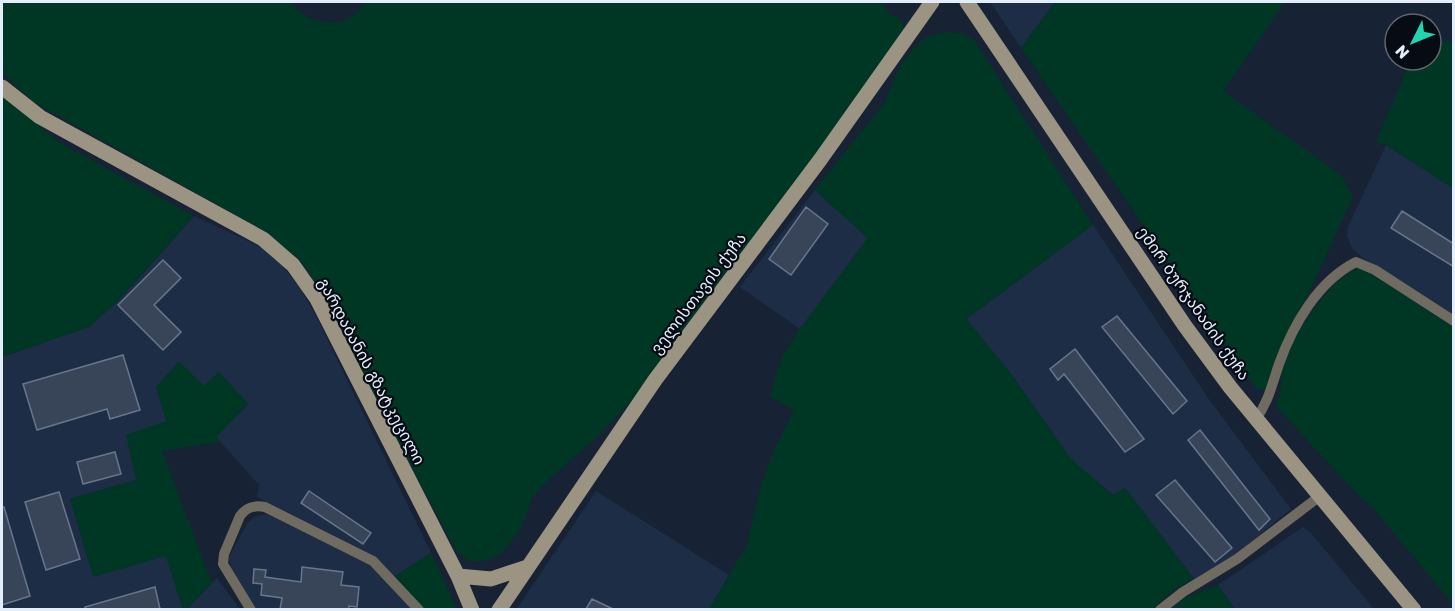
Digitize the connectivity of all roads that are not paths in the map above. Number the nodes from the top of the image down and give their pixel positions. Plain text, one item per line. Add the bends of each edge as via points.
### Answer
1 (932, 2) edge
2 (967, 2) edge
3 (2, 87) edge
4 (1454, 321) edge
5 (1256, 418) junction
6 (1320, 496) junction
7 (527, 567) junction
8 (458, 576) junction
9 (251, 609) edge
10 (419, 609) edge
11 (472, 609) edge
12 (499, 609) edge
13 (1160, 609) edge
14 (1414, 609) edge

1 - 7 street, ველისთავის ქუჩა via 820,160 655,380
2 - 5 street, ემირ ბურჯანაძის ქუჩა via 1185,326
3 - 8 street, გარდაბანის გზატკეცილი via 40,117 263,239 293,264 317,299
4 - 5 street via 1375,270 1356,262 1347,266 1311,302 1279,364 1272,392
5 - 6 street, ემირ ბურჯანაძის ქუჩა
6 - 13 street via 1238,559
6 - 14 street, ემირ ბურჯანაძის ქუჩა
7 - 8 street via 491,579
7 - 12 street, ველისთავის ქუჩა
8 - 11 street, გარდაბანის გზატკეცილი
9 - 10 street via 223,564 240,516 257,506 374,561

